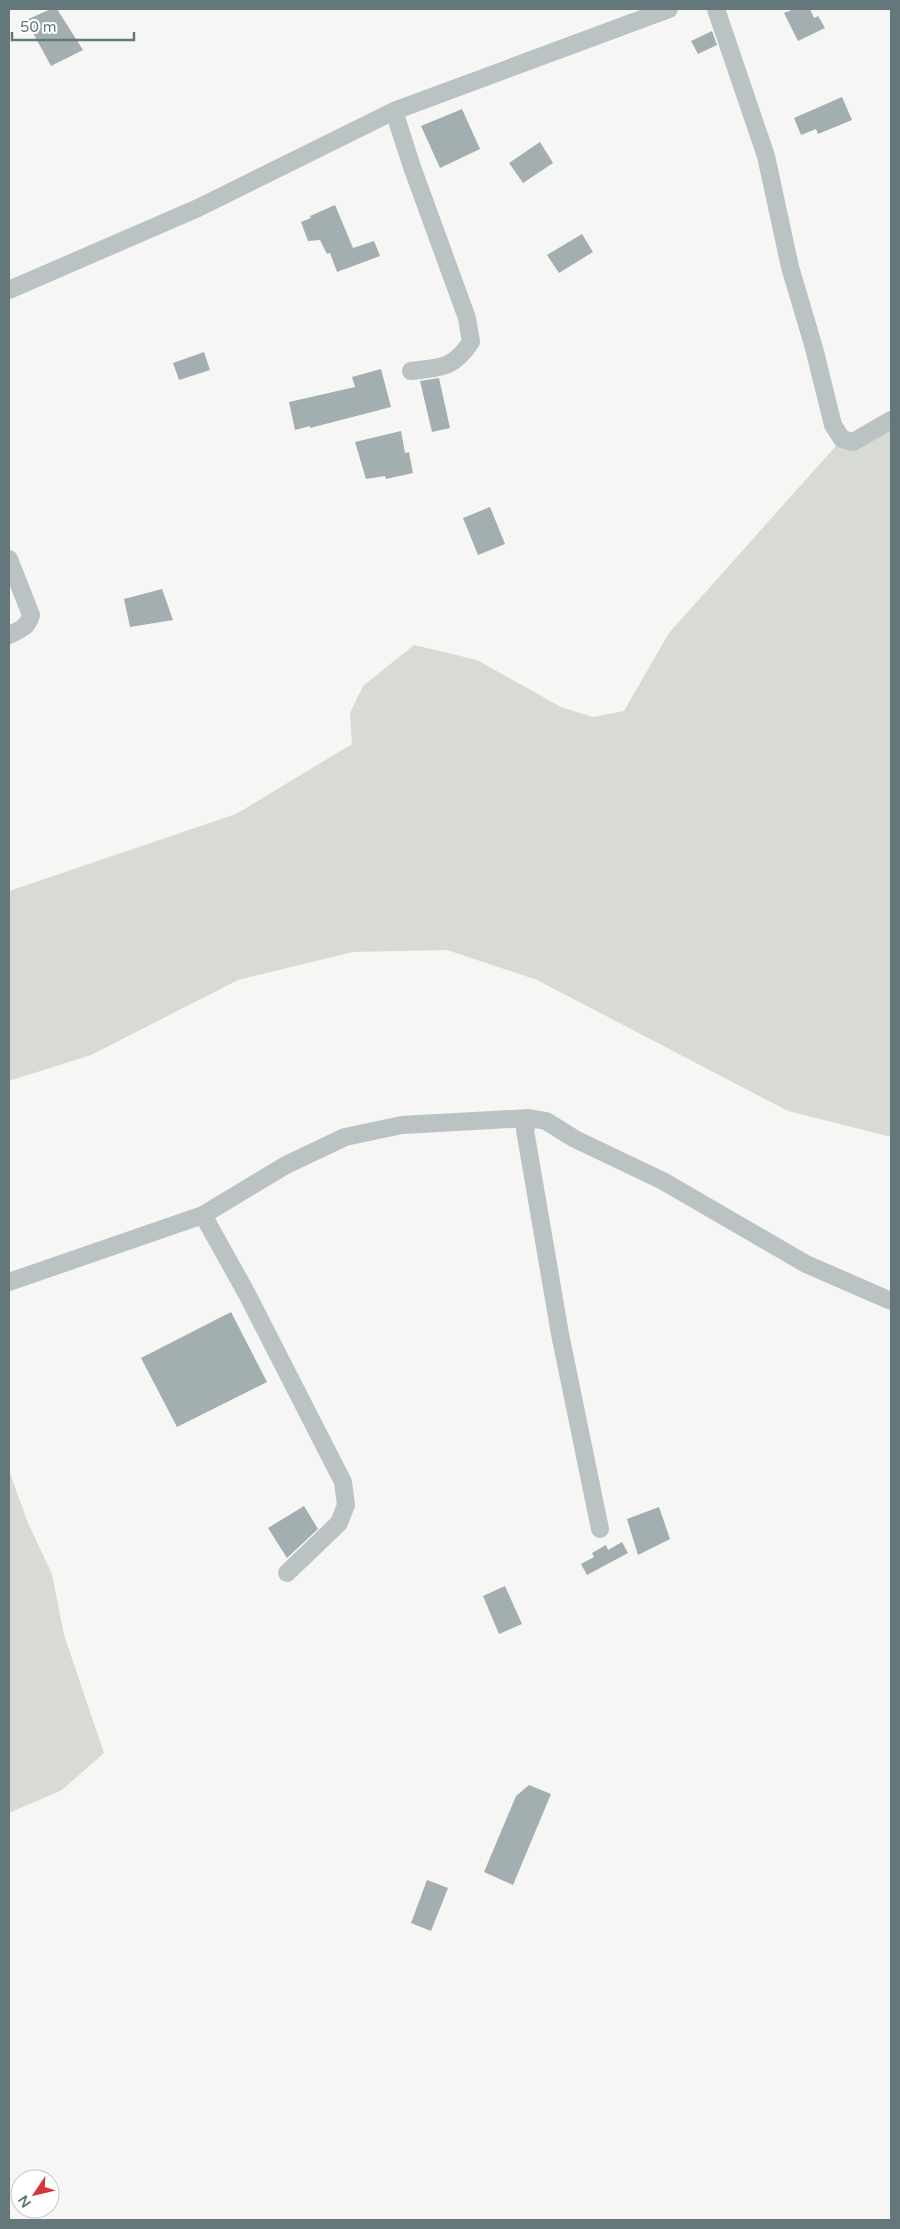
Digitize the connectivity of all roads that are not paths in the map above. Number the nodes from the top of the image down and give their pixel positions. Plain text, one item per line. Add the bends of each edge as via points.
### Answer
1 (669, 9) edge
2 (716, 9) edge
3 (394, 111) junction
4 (9, 290) edge
5 (411, 371) dead end
6 (891, 420) edge
7 (9, 559) edge
8 (9, 635) edge
9 (529, 1118) junction
10 (203, 1215) junction
11 (9, 1282) edge
12 (891, 1301) edge
13 (600, 1529) dead end
14 (287, 1573) dead end

1 - 3 street
2 - 6 street via 766,156 790,267 833,425 842,440 854,442
3 - 4 street via 198,208
3 - 5 street via 467,318 471,342 461,357 446,366
7 - 8 street via 31,615 29,623
9 - 10 street via 402,1125 345,1137 286,1164
9 - 12 street via 546,1121 575,1139 663,1181 806,1264
9 - 13 street via 525,1130 558,1324
10 - 11 street
10 - 14 street via 344,1482 346,1505 339,1523

